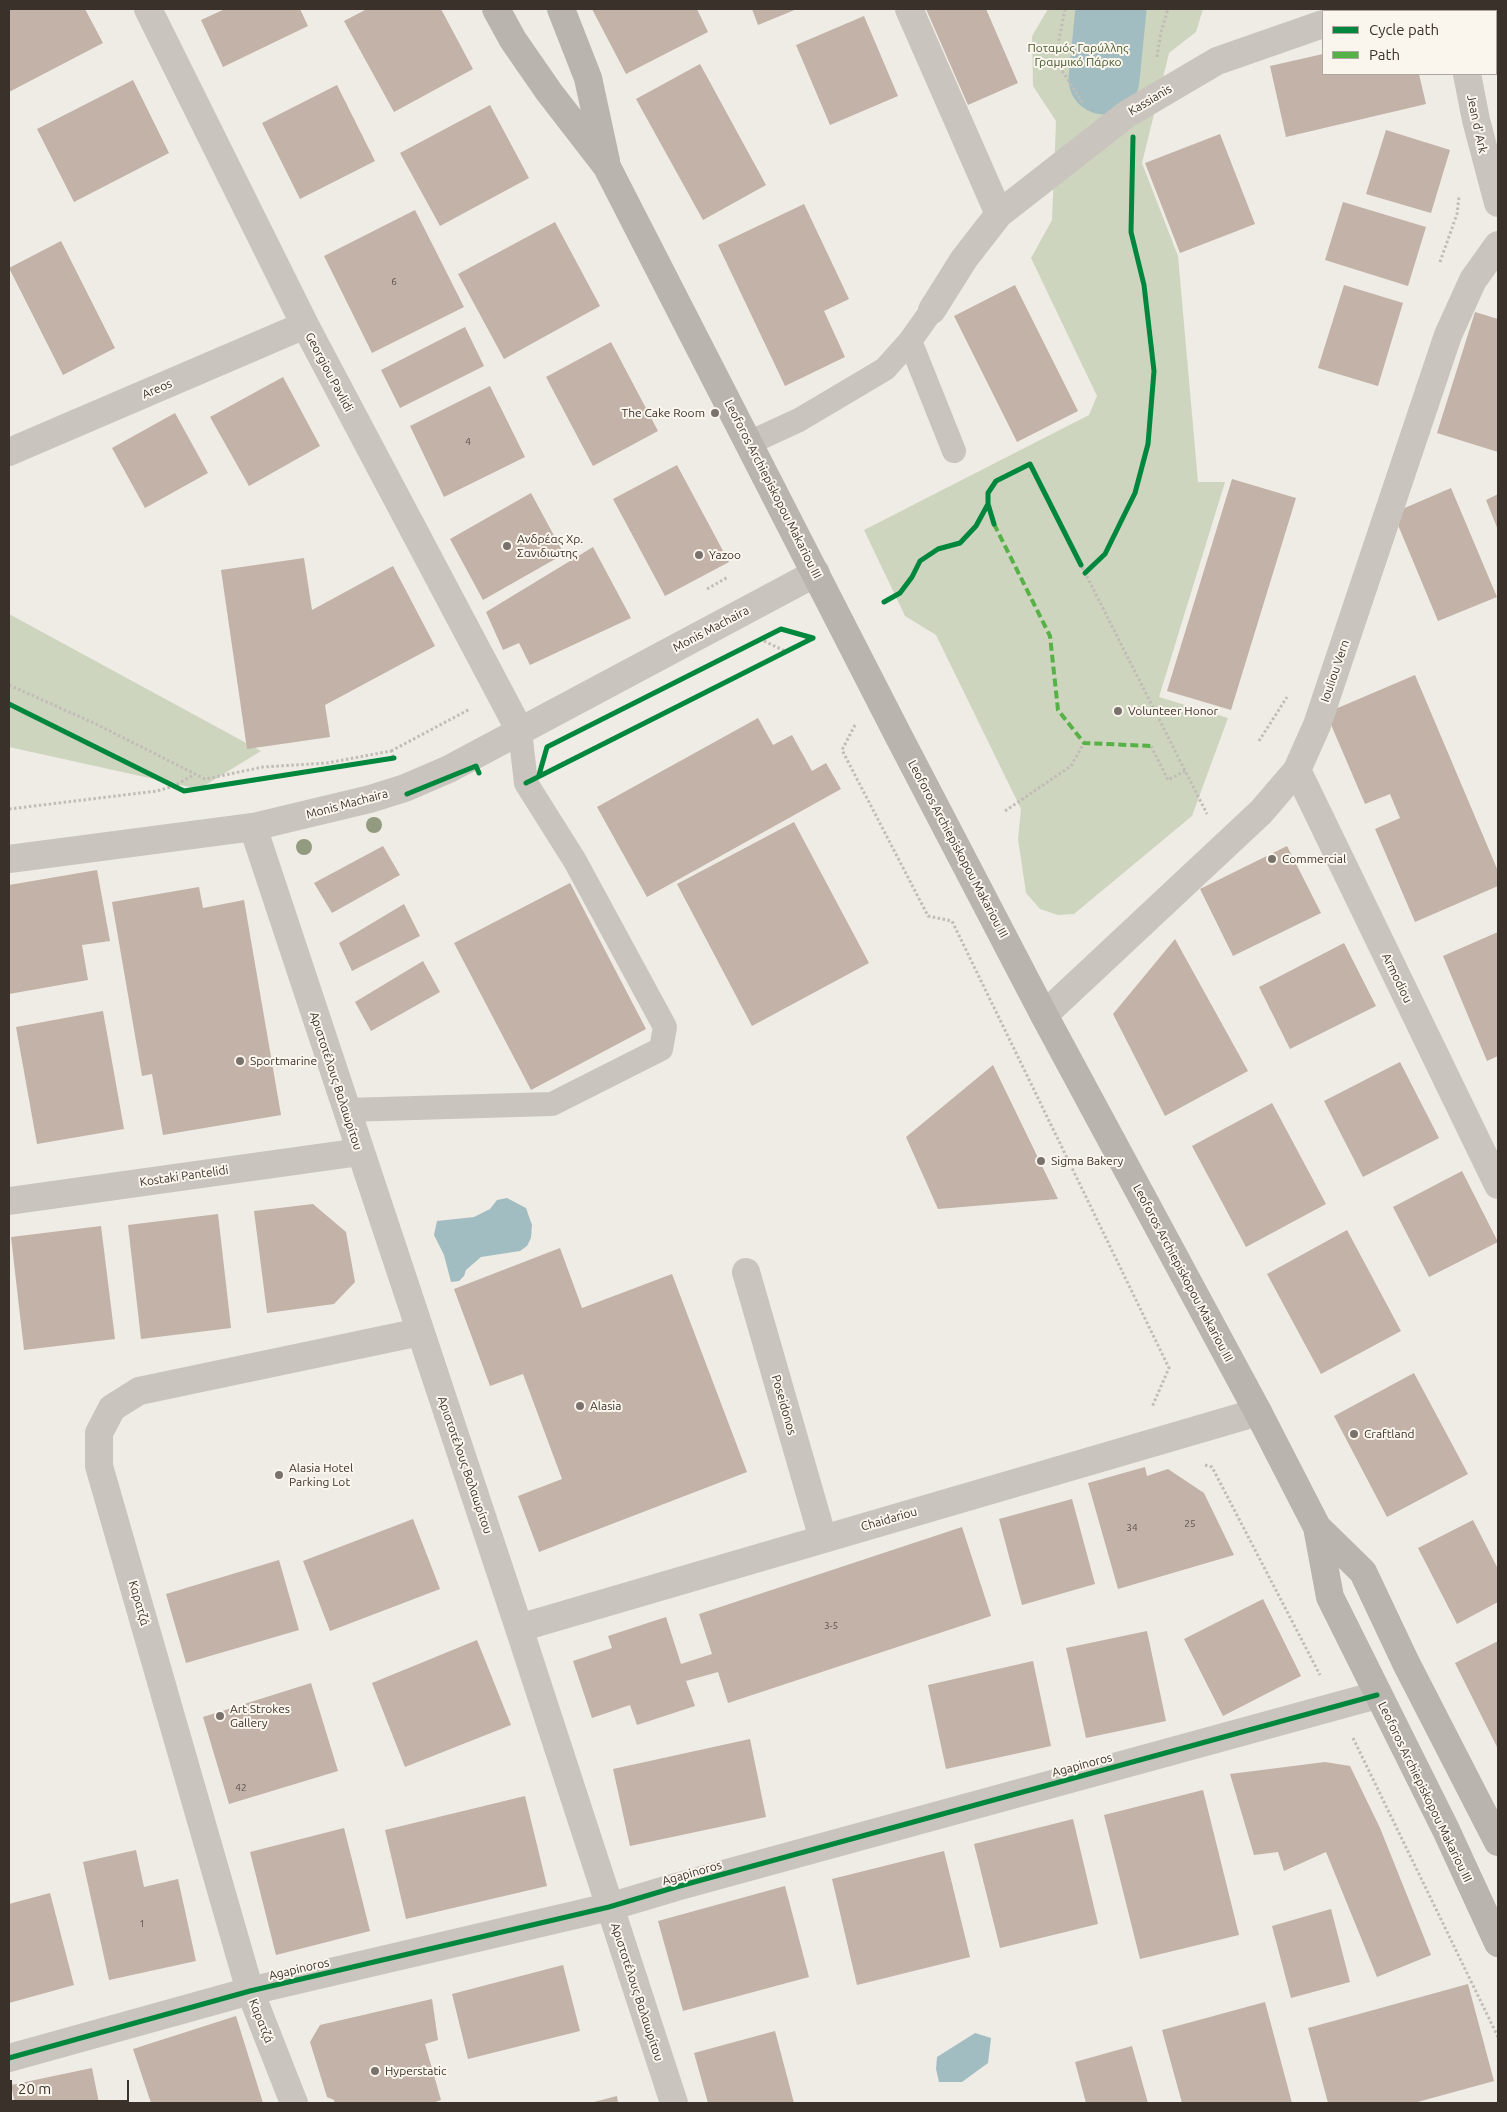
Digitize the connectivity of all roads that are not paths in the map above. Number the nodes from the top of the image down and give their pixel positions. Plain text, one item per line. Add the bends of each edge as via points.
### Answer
1 (148, 9) edge
2 (496, 9) edge
3 (561, 9) edge
4 (908, 9) edge
5 (1322, 24) edge
6 (1467, 75) edge
7 (1487, 116) edge
8 (607, 167) junction
9 (1498, 203) edge
10 (999, 214) junction
11 (1498, 245) edge
12 (932, 310) joint
13 (305, 326) junction
14 (910, 341) junction
15 (749, 443) junction
16 (954, 451) dead end
17 (9, 452) edge
18 (816, 573) junction
19 (520, 731) junction
20 (1297, 770) junction
21 (253, 827) junction
22 (9, 860) edge
23 (1044, 1015) junction
24 (346, 1110) junction
25 (360, 1152) junction
26 (1498, 1186) edge
27 (9, 1201) edge
28 (746, 1272) dead end
29 (420, 1332) junction
30 (1258, 1412) junction
31 (1317, 1527) junction
32 (823, 1538) junction
33 (519, 1628) junction
34 (1377, 1695) junction
35 (1497, 1838) edge
36 (609, 1908) junction
37 (1498, 1943) edge
38 (250, 1991) junction
39 (9, 2058) edge
40 (294, 2103) edge
41 (674, 2103) edge

1 - 13 street, Georgiou Pavlidi
2 - 8 main road, Leoforos Archiepiskopou Makariou III via 549,92
3 - 8 main road, Leoforos Archiepiskopou Makariou III via 588,78
4 - 10 street
5 - 10 street, Kassianis via 1218,61 1143,104
6 - 7 street, Jean d' Ark
7 - 9 street, Jean d' Ark
8 - 15 main road, Leoforos Archiepiskopou Makariou III
10 - 12 street, Kassianis via 964,259
11 - 20 street, Iouliou Vern via 1473,280 1448,335 1317,725
12 - 14 lane
13 - 17 street, Areos
13 - 19 street, Georgiou Pavlidi
14 - 15 lane via 885,369 798,420
14 - 16 lane
15 - 18 main road, Leoforos Archiepiskopou Makariou III
18 - 19 street, Monis Machaira
18 - 23 main road, Leoforos Archiepiskopou Makariou III
19 - 21 street, Monis Machaira via 449,769 405,788
19 - 24 lane via 526,783 575,861 665,1026 661,1048 552,1104
20 - 23 street, Iouliou Vern via 1261,812
20 - 26 street, Armodiou
21 - 22 street, Monis Machaira
21 - 24 street, Αριστοτέλους Βαλαωρίτου
23 - 30 main road, Leoforos Archiepiskopou Makariou III
24 - 25 street, Αριστοτέλους Βαλαωρίτου
25 - 27 street, Kostaki Pantelidi
25 - 29 street, Αριστοτέλους Βαλαωρίτου
28 - 32 street, Poseidonos
29 - 33 street, Αριστοτέλους Βαλαωρίτου
29 - 38 street, Καρατζά via 138,1391 112,1408 99,1433 99,1466
30 - 31 main road, Leoforos Archiepiskopou Makariou III
30 - 32 street, Chaidariou
31 - 34 main road, Leoforos Archiepiskopou Makariou III via 1330,1597
31 - 35 main road, Leoforos Archiepiskopou Makariou III via 1363,1572 1406,1663
32 - 33 street, Chaidariou
33 - 36 street, Αριστοτέλους Βαλαωρίτου
34 - 36 street, Agapinoros
34 - 37 main road, Leoforos Archiepiskopou Makariou III via 1446,1830
36 - 38 street, Agapinoros
36 - 41 street, Αριστοτέλους Βαλαωρίτου
38 - 39 street, Agapinoros
38 - 40 street, Καρατζά

